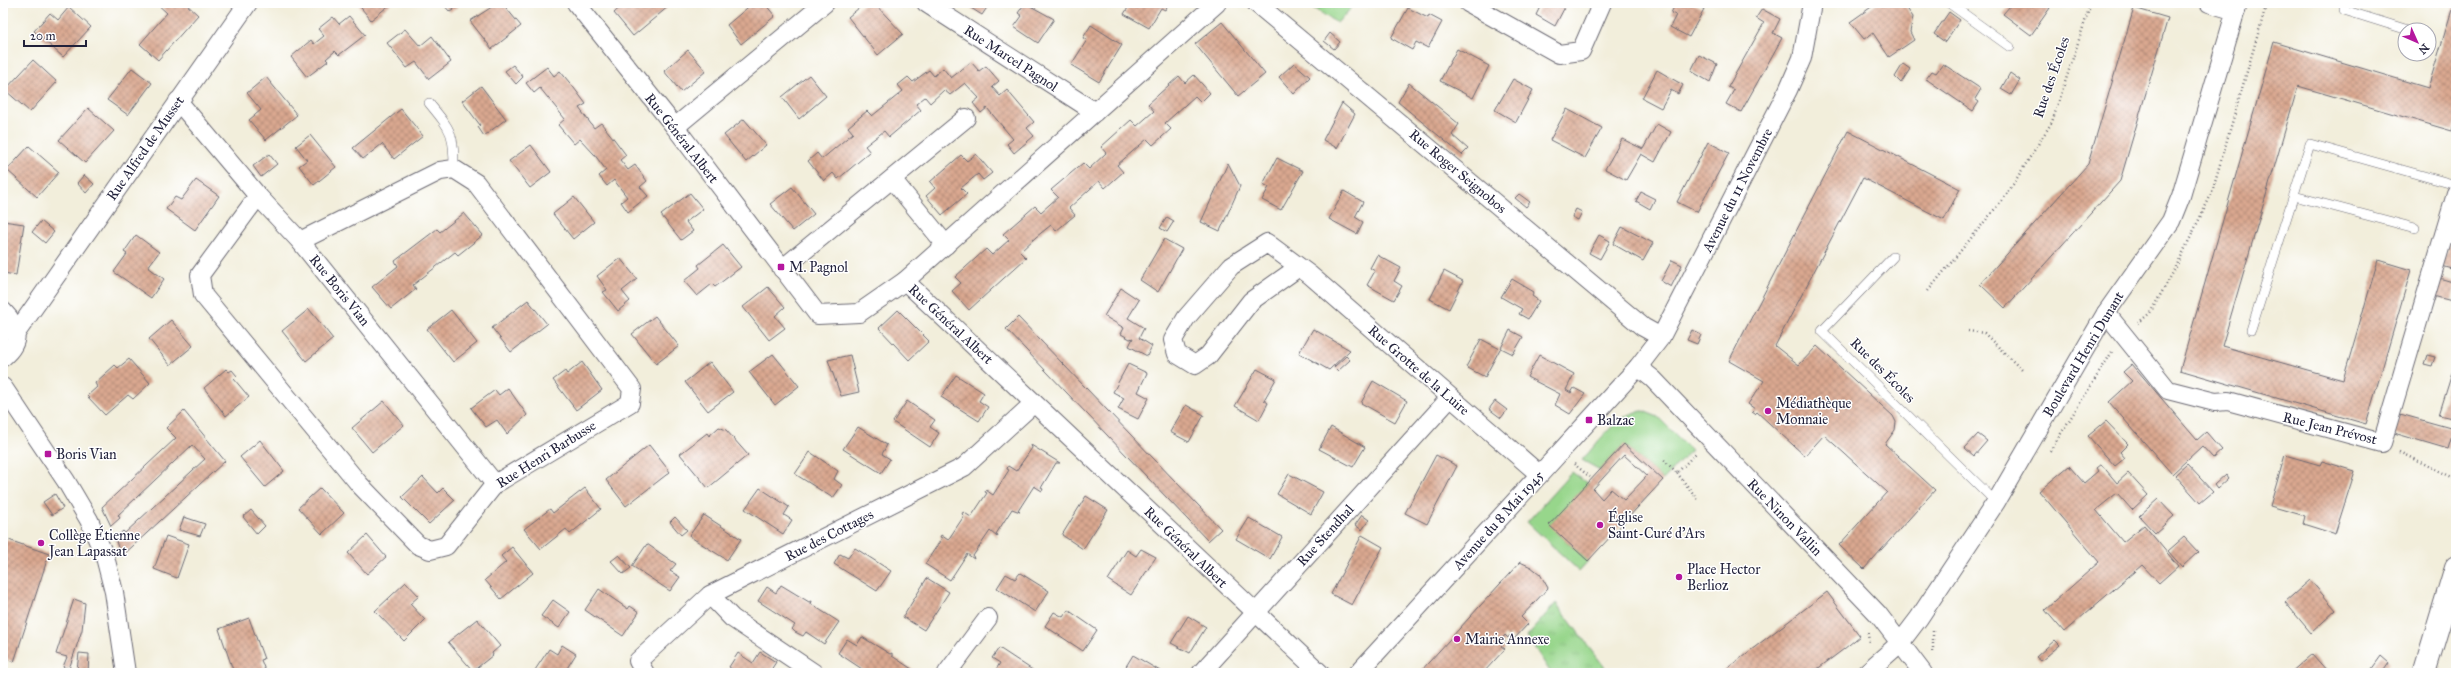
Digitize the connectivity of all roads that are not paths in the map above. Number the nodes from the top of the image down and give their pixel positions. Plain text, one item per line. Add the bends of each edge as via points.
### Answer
1 (248, 3) edge
2 (825, 3) edge
3 (926, 3) edge
4 (1217, 3) edge
5 (1256, 3) edge
6 (1468, 3) edge
7 (1602, 3) edge
8 (1812, 3) edge
9 (1949, 3) edge
10 (2209, 3) edge
11 (2346, 3) edge
12 (578, 4) edge
13 (2237, 7) edge
14 (2397, 27) edge
15 (2010, 47) dead end
16 (178, 101) junction
17 (429, 103) dead end
18 (1095, 112) junction
19 (966, 118) dead end
20 (675, 127) junction
21 (454, 170) junction
22 (892, 179) junction
23 (2456, 185) edge
24 (2456, 194) edge
25 (258, 196) junction
26 (2294, 196) junction
27 (2415, 228) dead end
28 (300, 241) junction
29 (946, 245) junction
30 (1893, 257) dead end
31 (1299, 267) junction
32 (782, 269) junction
33 (905, 281) junction
34 (44, 294) junction
35 (3, 311) edge
36 (2106, 313) junction
37 (2251, 330) dead end
38 (16, 333) junction
39 (1661, 337) junction
40 (3, 357) edge
41 (1638, 367) junction
42 (6, 391) edge
43 (1450, 398) junction
44 (1034, 403) junction
45 (1539, 474) junction
46 (496, 484) junction
47 (1996, 502) junction
48 (2456, 567) edge
49 (710, 595) junction
50 (1255, 613) junction
51 (988, 618) dead end
52 (1900, 643) junction
53 (126, 673) edge
54 (645, 673) edge
55 (814, 673) edge
56 (947, 673) edge
57 (1201, 673) edge
58 (1320, 673) edge
59 (1358, 673) edge
60 (1866, 673) edge
61 (1923, 673) edge
62 (2424, 673) edge

1 - 16 street, Rue Alfred de Musset
2 - 20 street
3 - 18 street, Rue Marcel Pagnol
4 - 18 street
5 - 39 street, Rue Roger Seignobos via 1643,327
6 - 7 street via 1559,54 1581,51
8 - 39 street, Avenue du 11 Novembre via 1802,58 1788,90
9 - 15 lane
10 - 13 street
11 - 14 lane via 2344,10
12 - 20 street, Rue Général Albert
13 - 36 street, Boulevard Henri Dunant via 2181,196 2170,221
16 - 25 street, Rue Boris Vian
16 - 34 street, Rue Alfred de Musset
17 - 21 lane via 446,124 454,140
18 - 29 street
19 - 22 street
20 - 32 street, Rue Général Albert
21 - 28 street via 440,171
21 - 46 street, Rue Henri Barbusse via 476,183 632,389 630,402
22 - 29 street
22 - 32 street
23 - 26 lane via 2310,144
24 - 36 street, Rue Jean Prévost via 2382,444 2228,401 2215,402 2168,390
25 - 28 street, Rue Boris Vian
25 - 46 street, Rue Henri Barbusse via 200,275 204,295 355,478 418,545 430,550 446,546
26 - 27 lane
26 - 37 lane
28 - 46 street, Rue Boris Vian
29 - 33 street
30 - 47 lane, Rue des Écoles via 1822,330
31 - 31 street, Rue Grotte de la Luire via 1267,243 1231,266 1186,318 1173,340 1176,354 1195,365 1208,356 1251,301
31 - 43 street, Rue Grotte de la Luire
32 - 33 street, Rue Général Albert via 818,315 859,313
33 - 44 street, Rue Général Albert
34 - 35 street
34 - 38 street, Rue Alfred de Musset
35 - 38 street via 12,321
36 - 47 street, Boulevard Henri Dunant
38 - 40 street, Rue Alfred de Musset via 10,351
39 - 41 street, Avenue du 11 Novembre
40 - 42 street
41 - 45 street, Avenue du 8 Mai 1945
41 - 52 street, Rue Ninon Vallin via 1878,614
42 - 53 street via 82,507 105,557 114,592
43 - 45 street, Rue Grotte de la Luire
43 - 50 street, Rue Stendhal
44 - 49 street, Rue des Cottages via 964,467
44 - 50 street, Rue Général Albert
45 - 59 street, Avenue du 8 Mai 1945
47 - 52 street, Boulevard Henri Dunant
48 - 62 main road
49 - 54 street, Rue des Cottages via 638,661
49 - 55 street via 732,618
50 - 57 street, Rue Stendhal
50 - 58 street, Rue Général Albert
51 - 56 street
52 - 60 street, Boulevard Henri Dunant
52 - 61 street, Rue Ninon Vallin

